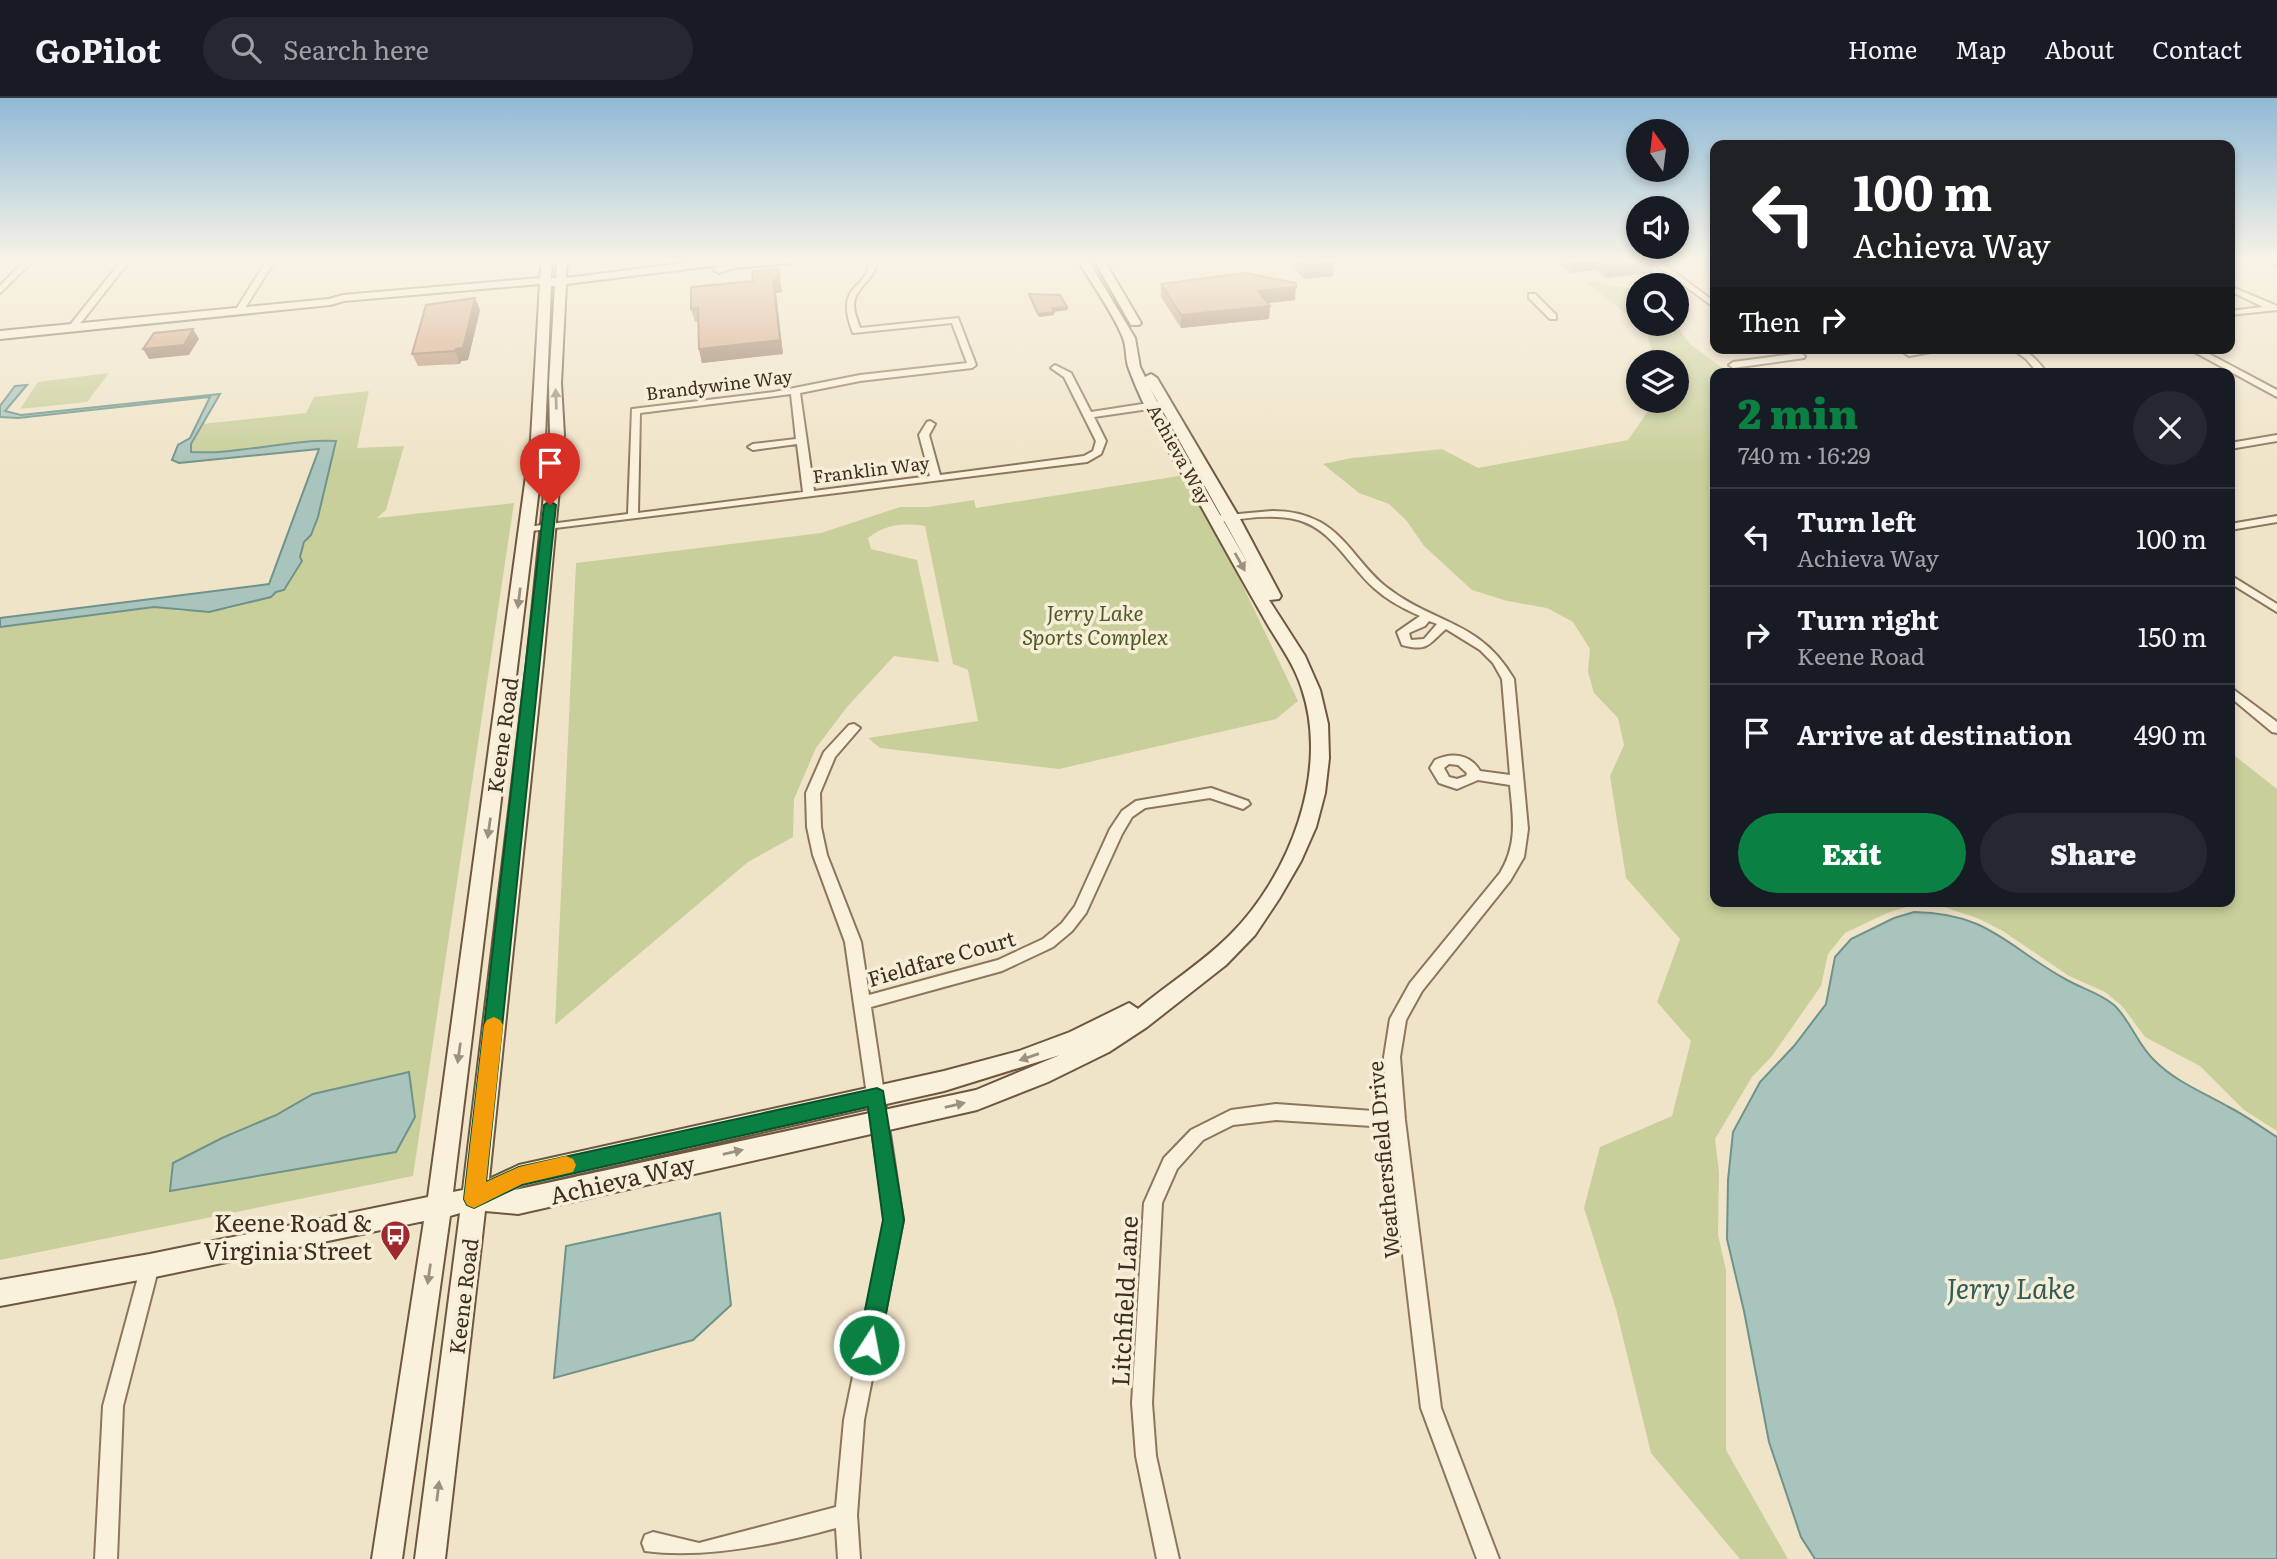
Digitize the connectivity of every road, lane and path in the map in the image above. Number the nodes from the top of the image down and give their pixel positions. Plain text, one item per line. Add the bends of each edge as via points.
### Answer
1 (63, 328) edge
2 (543, 328) edge
3 (558, 328) edge
4 (855, 328) edge
5 (881, 328) edge
6 (958, 328) edge
7 (1123, 328) edge
8 (1137, 328) edge
9 (0, 335) edge
10 (1766, 354) edge
11 (2024, 354) edge
12 (2200, 354) edge
13 (1801, 356) dead end
14 (1773, 359) junction
15 (1733, 365) dead end
16 (1055, 368) dead end
17 (2039, 368) edge
18 (2223, 368) edge
19 (2235, 375) edge
20 (795, 391) junction
21 (2277, 394) edge
22 (1160, 405) junction
23 (1088, 415) junction
24 (930, 424) dead end
25 (2277, 438) edge
26 (801, 441) junction
27 (2235, 445) edge
28 (753, 447) dead end
29 (936, 478) junction
30 (809, 495) junction
31 (633, 517) junction
32 (1224, 518) junction
33 (2277, 519) edge
34 (2235, 526) edge
35 (548, 528) junction
36 (527, 530) junction
37 (2235, 581) edge
38 (2277, 608) edge
39 (1428, 615) junction
40 (1446, 624) junction
41 (2235, 695) edge
42 (854, 728) dead end
43 (2277, 729) edge
44 (1474, 775) dead end
45 (1518, 781) junction
46 (1243, 804) dead end
47 (1179, 987) junction
48 (862, 1003) junction
49 (877, 1097) junction
50 (1396, 1120) junction
51 (881, 1121) junction
52 (474, 1199) junction
53 (439, 1206) junction
54 (150, 1266) junction
55 (0, 1293) edge
56 (846, 1515) junction
57 (653, 1543) dead end
58 (106, 1559) edge
59 (387, 1559) edge
60 (430, 1559) edge
61 (849, 1559) edge
62 (1168, 1559) edge
63 (1488, 1559) edge

1 - 9 main road
2 - 36 main road, Keene Road via 538,439
35 -> 3 main road, Keene Road via 557,435
4 - 5 street, Brandywine Way
6 - 20 street, Brandywine Way via 972,365
7 - 22 main road, Achieva Way via 1134,367
8 - 22 main road, Achieva Way
10 - 14 street
11 - 17 street
12 - 18 street
13 - 14 street
14 - 15 street
16 - 23 street via 1068,375
19 - 21 street
20 - 26 street
20 - 31 street, Brandywine Way via 635,411
22 - 23 street
22 - 32 main road, Achieva Way
23 - 29 street, Franklin Way via 1102,445 1087,459
24 - 29 street via 924,435
25 - 27 street
26 - 28 street
26 - 30 street
29 - 30 street, Franklin Way
30 - 31 street, Franklin Way
31 - 35 street, Franklin Way
32 - 39 street, Weathersfield Drive via 1289,515 1315,524 1334,537 1377,586
32 - 47 main road, Achieva Way via 1312,691 1322,744 1316,800 1296,856 1257,917 1230,948
33 - 34 street
35 - 36 street, Franklin Way
35 - 52 main road, Keene Road
36 -> 53 main road, Keene Road
37 - 38 street
39 - 40 street, Weathersfield Drive
39 - 40 street via 1404,632 1406,642 1428,642
40 - 45 street, Weathersfield Drive via 1475,640 1501,664 1510,694
41 - 43 street
42 - 48 street via 829,755 813,793 820,855 853,942
44 - 45 street
45 - 50 street, Weathersfield Drive via 1521,829 1517,857 1416,987 1398,1019 1392,1057
46 - 48 street, Fieldfare Court via 1211,793 1141,804 1122,821 1081,909 1048,943 1002,964
47 -> 49 main road, Achieva Way via 1078,1039 1020,1060
51 -> 47 main road, Achieva Way via 977,1100 1031,1079 1138,1021
48 - 49 street
49 - 51 street
49 - 52 main road, Achieva Way via 519,1176
50 - 62 street, Litchfield Lane via 1276,1112 1231,1118 1197,1135 1170,1164 1153,1203 1142,1403 1146,1456
50 - 63 street, Weathersfield Drive via 1432,1408
52 -> 51 main road, Achieva Way via 518,1202
51 - 56 street via 894,1220 854,1420
52 - 53 main road
60 -> 52 main road, Keene Road
53 - 54 main road
53 -> 59 main road, Keene Road
54 - 55 main road
54 - 58 street via 113,1406
56 - 57 street via 699,1554
56 - 61 street

